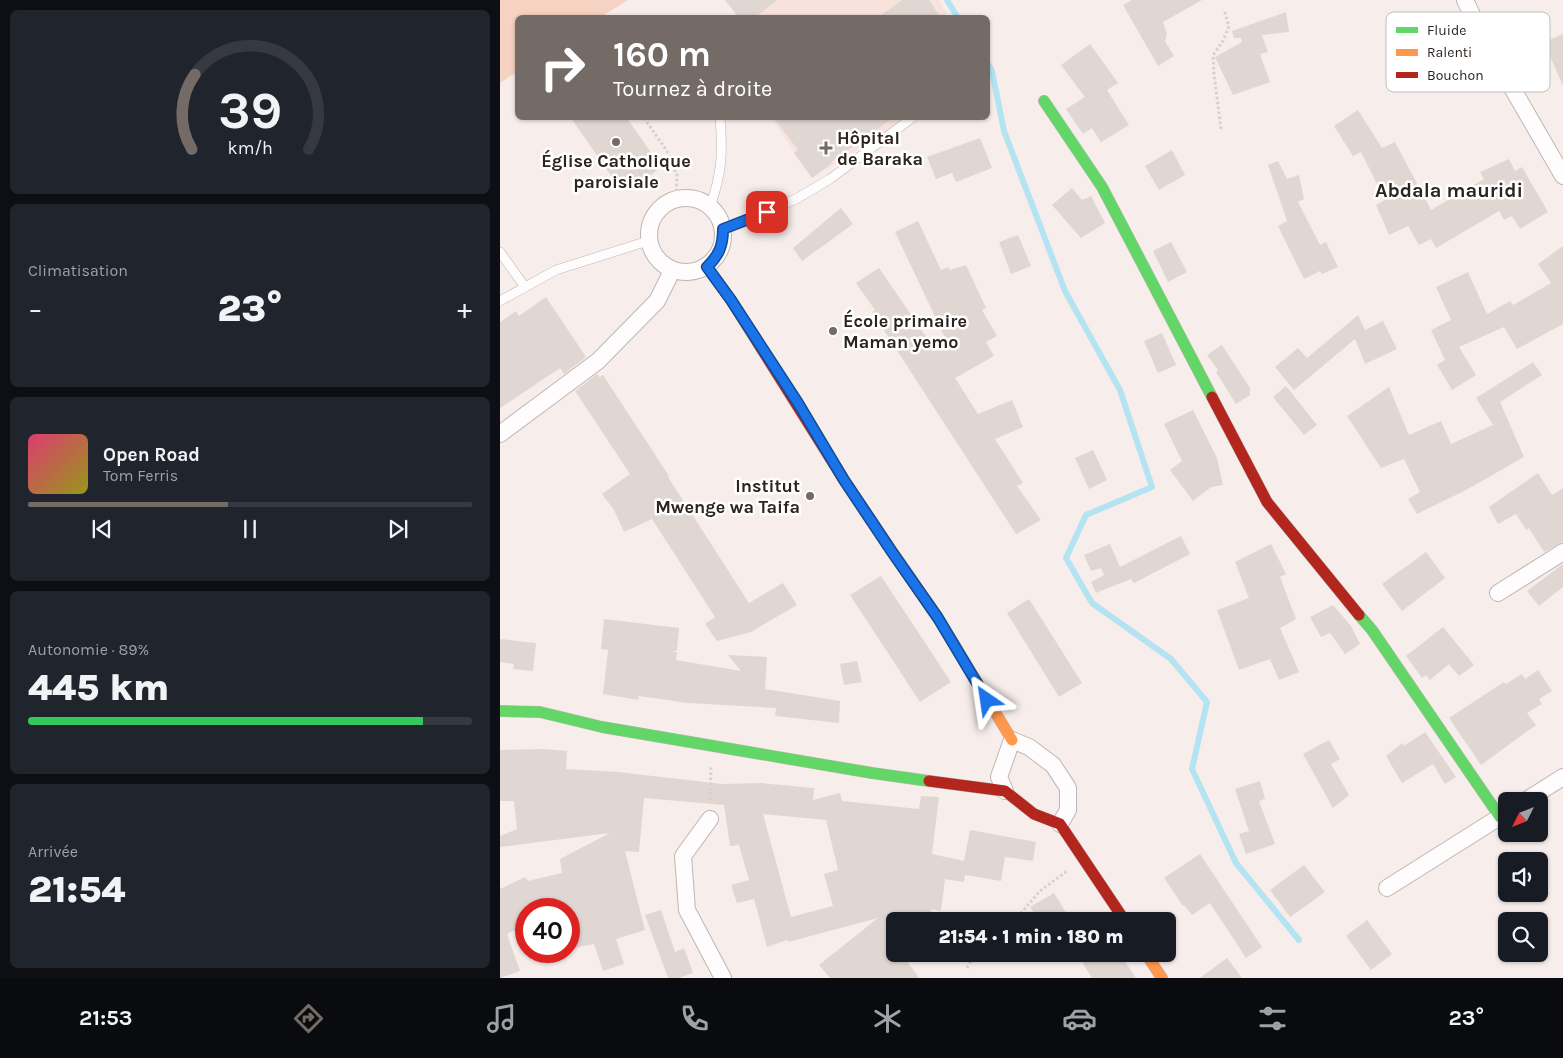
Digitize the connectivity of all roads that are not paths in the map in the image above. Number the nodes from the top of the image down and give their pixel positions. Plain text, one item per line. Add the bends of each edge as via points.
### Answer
1 (1465, 0) edge
2 (1471, 12) edge
3 (1514, 92) edge
4 (1044, 101) dead end
5 (720, 120) edge
6 (909, 120) edge
7 (1563, 176) edge
8 (710, 207) junction
9 (723, 229) junction
10 (648, 241) junction
11 (500, 252) edge
12 (707, 267) junction
13 (672, 271) junction
14 (525, 286) junction
15 (500, 301) edge
16 (500, 434) edge
17 (1563, 552) edge
18 (1498, 593) dead end
19 (500, 711) edge
20 (1012, 740) junction
21 (1563, 777) edge
22 (1005, 791) junction
23 (1539, 792) edge
24 (1498, 808) edge
25 (1498, 818) edge
26 (710, 819) road end
27 (1060, 824) junction
28 (1388, 888) dead end
29 (1119, 912) edge
30 (1151, 962) edge
31 (723, 978) edge
32 (1162, 978) edge

1 - 2 street
3 - 7 street
4 - 24 street via 1102,187 1267,502 1372,630
5 - 8 lane via 722,150 718,185
6 - 9 lane via 830,179 796,199
8 - 9 street via 719,217
8 - 10 street via 694,198 676,198 660,208 650,223
9 - 12 street via 723,244
10 - 13 street via 656,259
10 - 14 lane via 556,270
11 - 14 lane
12 - 13 street via 690,273
12 - 20 street via 938,618
13 - 16 street via 657,301 598,361
14 - 15 lane
17 - 18 street
19 - 22 street via 540,712 602,727 872,773
20 - 22 street via 999,777
20 - 27 street via 1029,747 1053,765 1068,788 1068,810
21 - 23 street
22 - 27 street via 1034,814
25 - 28 street
26 - 31 street via 683,856 687,910
27 - 29 street
30 - 32 street

